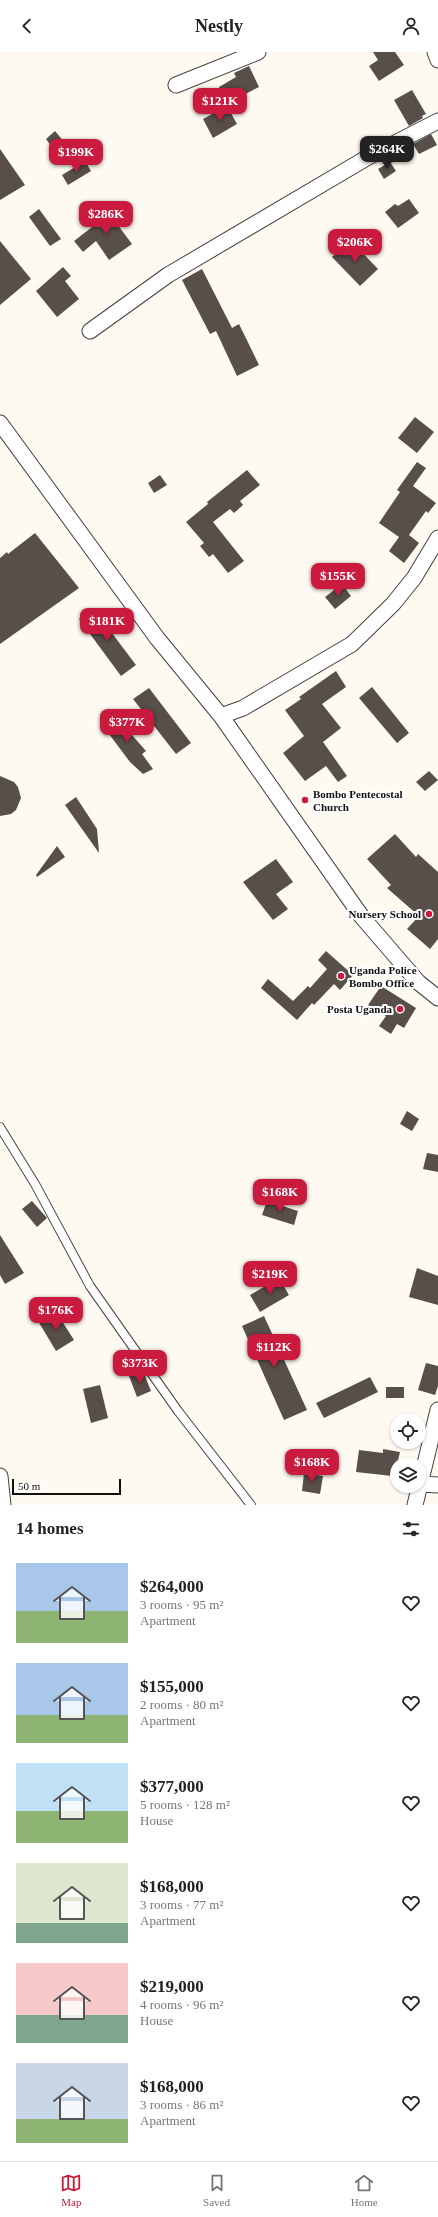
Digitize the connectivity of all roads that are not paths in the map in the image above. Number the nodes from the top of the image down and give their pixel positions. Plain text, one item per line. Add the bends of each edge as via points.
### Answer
1 (258, 52) edge
2 (435, 52) edge
3 (438, 60) edge
4 (176, 85) dead end
5 (438, 121) edge
6 (90, 332) dead end
7 (0, 423) edge
8 (438, 538) edge
9 (221, 716) junction
10 (438, 998) edge
11 (0, 1127) edge
12 (438, 1410) edge
13 (426, 1462) edge
14 (0, 1476) edge
15 (426, 1484) edge
16 (438, 1485) edge
17 (418, 1493) edge
18 (3, 1505) edge
19 (251, 1505) edge
20 (415, 1505) edge

1 - 4 street
2 - 3 street
5 - 6 street via 370,156 168,275
7 - 9 street via 157,638
8 - 9 street via 414,578 393,604 352,644 243,708
9 - 10 street via 362,917 418,982
11 - 19 lane via 35,1184 90,1286 178,1411
12 - 13 street
14 - 18 street
15 - 16 street
17 - 20 street

